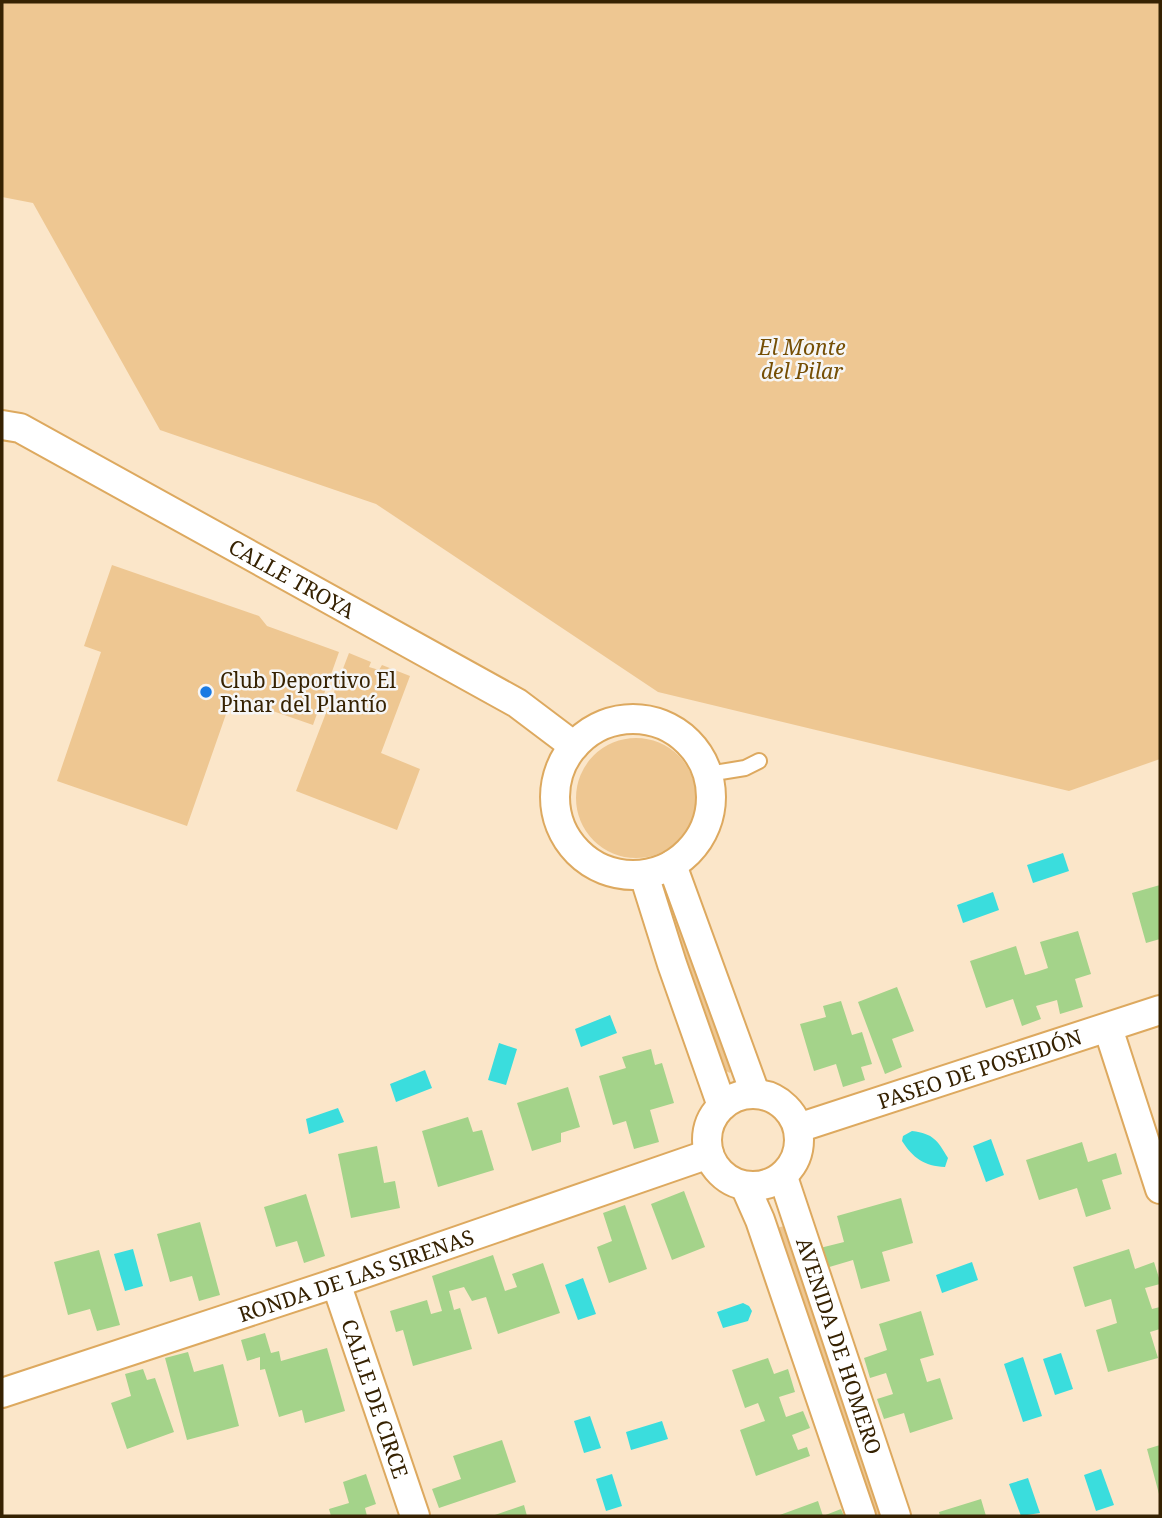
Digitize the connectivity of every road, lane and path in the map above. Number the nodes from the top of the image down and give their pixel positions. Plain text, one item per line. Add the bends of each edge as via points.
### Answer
1 (2, 425) edge
2 (574, 746) junction
3 (759, 761) dead end
4 (708, 774) junction
5 (672, 865) junction
6 (644, 875) junction
7 (1160, 1010) edge
8 (1108, 1028) junction
9 (755, 1093) junction
10 (722, 1106) junction
11 (798, 1128) junction
12 (709, 1154) junction
13 (783, 1177) junction
14 (745, 1186) junction
15 (1160, 1189) edge
16 (336, 1283) junction
17 (2, 1393) edge
18 (415, 1516) edge
19 (860, 1516) edge
20 (896, 1516) edge

1 - 2 street, CALLE TROYA via 20,428 507,697
2 - 4 street via 592,730 614,721 637,719 681,735
2 - 6 street via 561,766 555,789 555,813 564,835 578,854 598,868
3 - 4 lane via 746,768
4 - 5 street via 711,800 706,826 692,848
5 - 6 street
5 - 9 street
6 - 10 street
7 - 8 street, PASEO DE POSEIDÓN
8 - 11 street, PASEO DE POSEIDÓN
8 - 15 street
9 - 10 street
9 - 11 street via 782,1104
10 - 12 street via 708,1128
11 - 13 street via 797,1155
12 - 14 street via 722,1175
12 - 16 street, RONDA DE LAS SIRENAS
13 - 14 street via 771,1184
13 - 20 street, AVENIDA DE HOMERO
14 - 19 street, AVENIDA DE HOMERO
16 - 17 street, RONDA DE LAS SIRENAS
16 - 18 street, CALLE DE CIRCE

